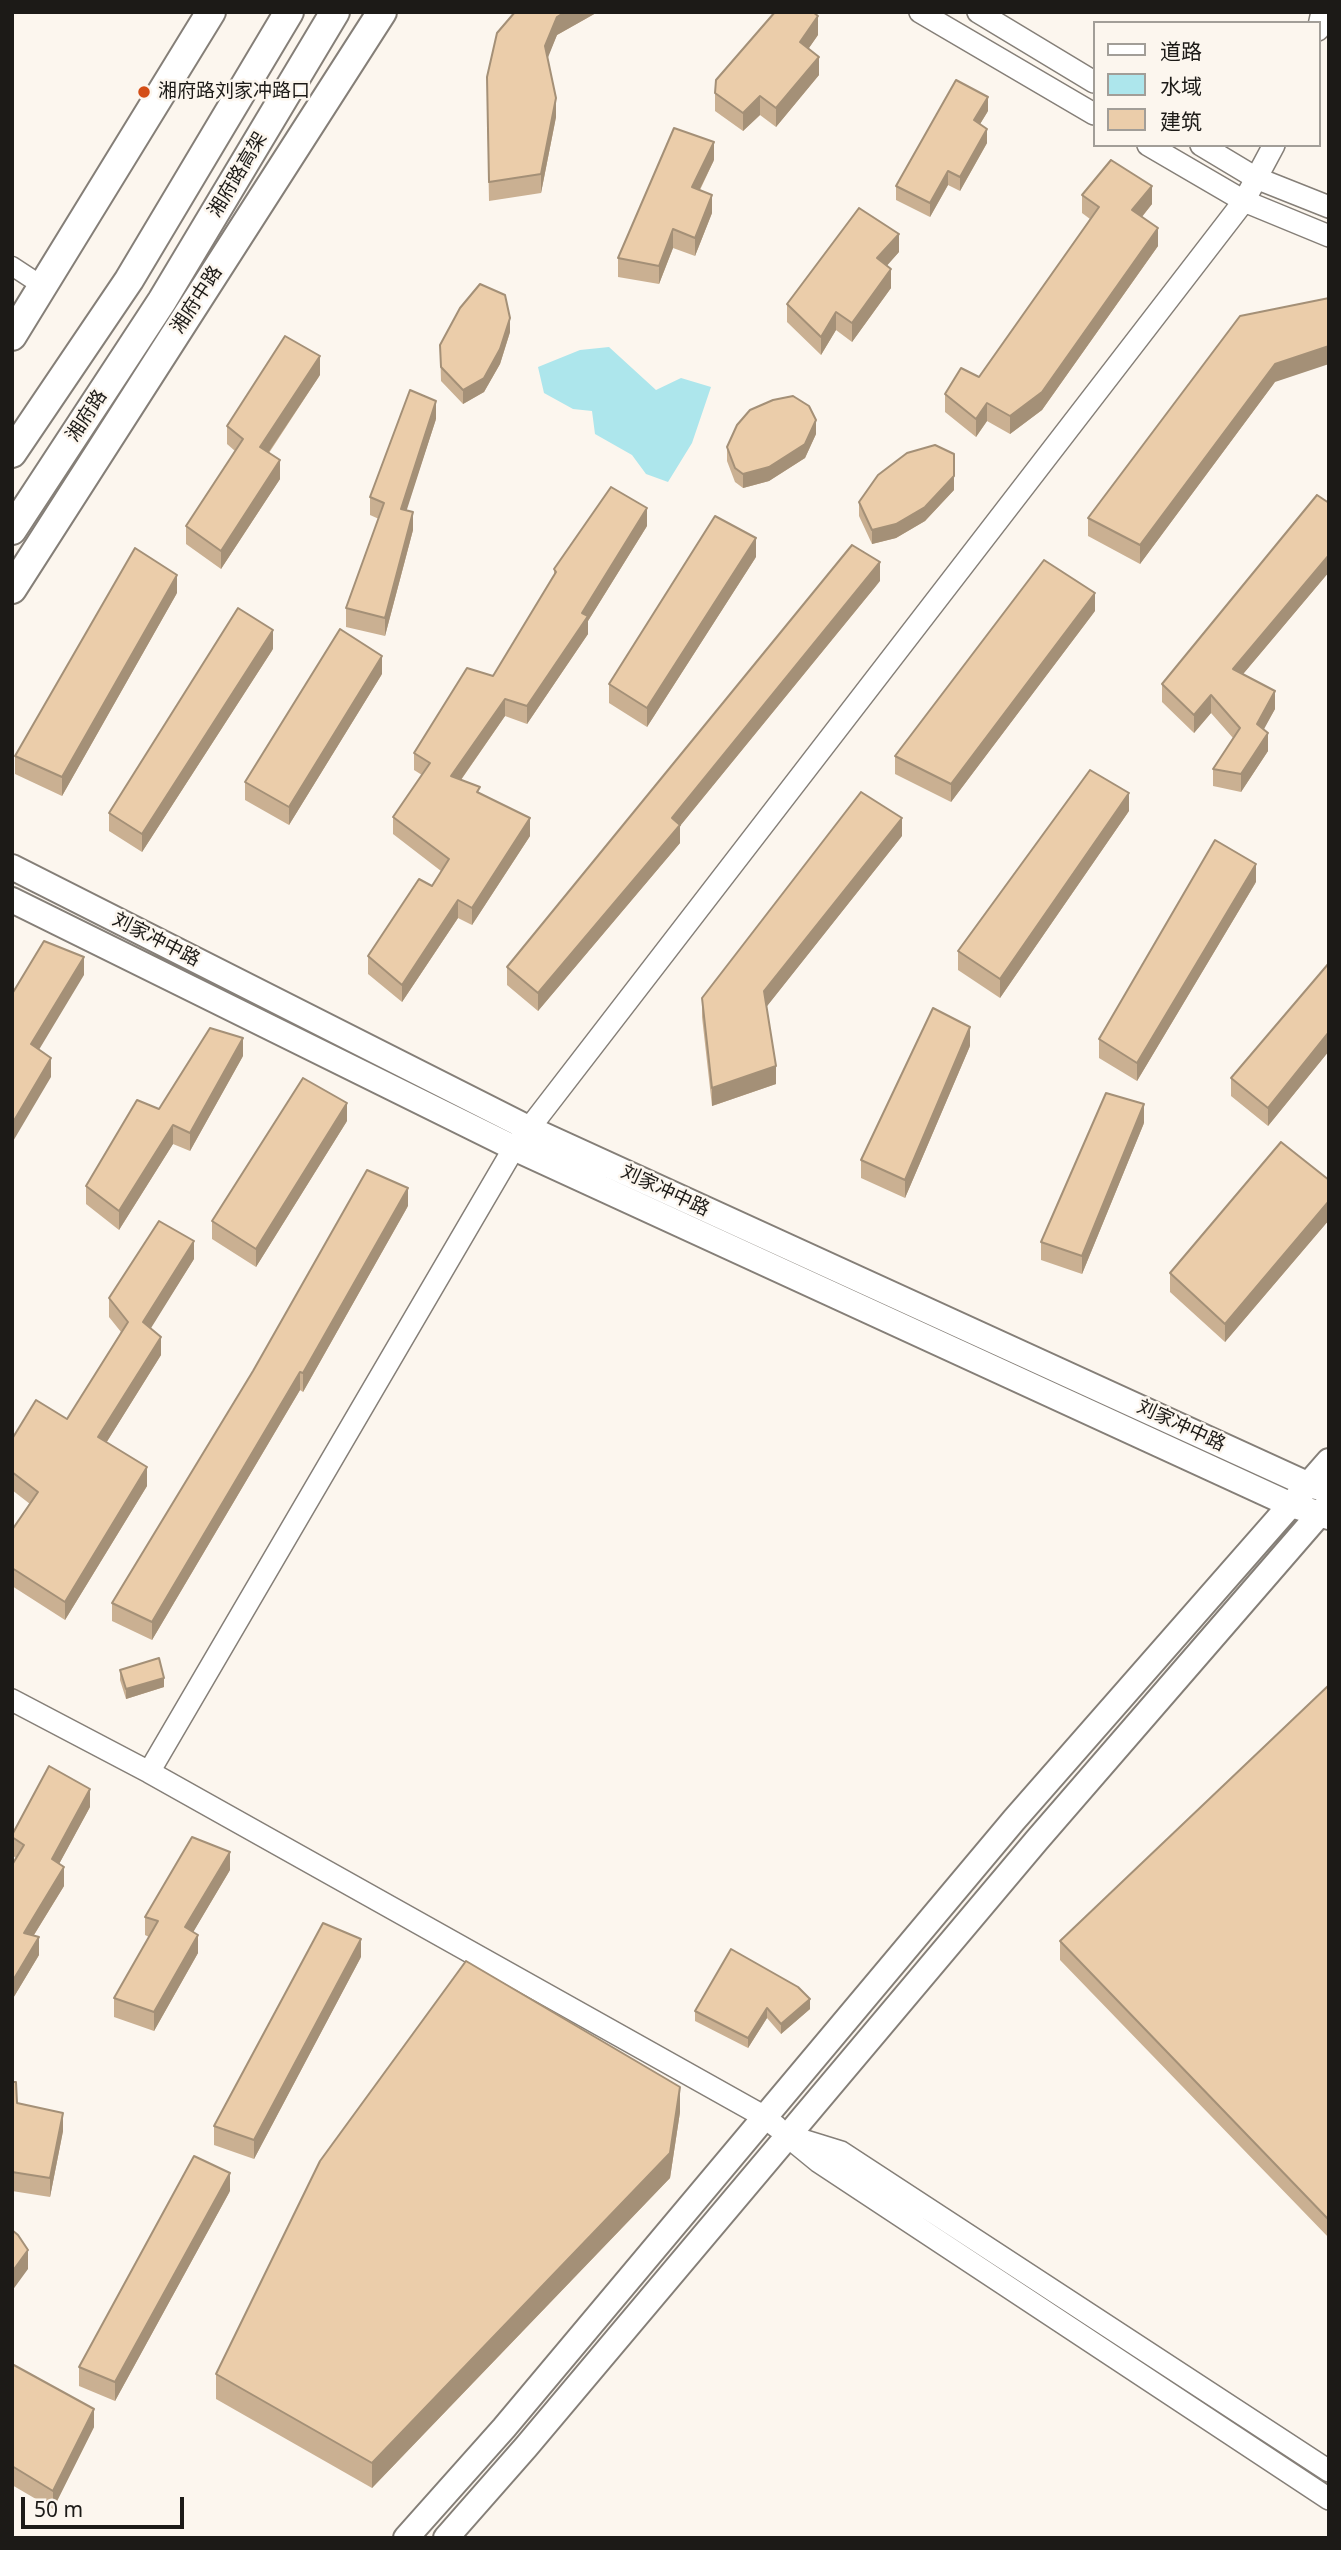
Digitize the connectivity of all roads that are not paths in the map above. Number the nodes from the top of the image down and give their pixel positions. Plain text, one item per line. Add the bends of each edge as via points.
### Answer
1 (211, 12) edge
2 (289, 12) edge
3 (335, 12) edge
4 (382, 12) edge
5 (920, 12) edge
6 (978, 12) edge
7 (1092, 81) edge
8 (1092, 113) edge
9 (1151, 147) edge
10 (1204, 147) edge
11 (1273, 147) edge
12 (1256, 178) junction
13 (1244, 201) junction
14 (1329, 207) edge
15 (1329, 236) edge
16 (12, 266) edge
17 (44, 287) junction
18 (162, 301) joint
19 (12, 336) edge
20 (12, 453) edge
21 (12, 530) edge
22 (12, 589) edge
23 (12, 867) edge
24 (12, 900) edge
25 (528, 1128) junction
26 (514, 1149) junction
27 (1329, 1461) edge
28 (1319, 1488) edge
29 (1289, 1504) junction
30 (1326, 1512) edge
31 (12, 1700) edge
32 (149, 1772) junction
33 (763, 2116) junction
34 (786, 2135) junction
35 (1329, 2471) edge
36 (1329, 2499) edge
37 (406, 2538) edge
38 (446, 2538) edge

1 - 17 main road
2 - 20 main road, 湘府路高架 via 129,280
3 - 18 main road, 湘府路高架
4 - 22 main road, 湘府中路
5 - 8 street
6 - 7 street
9 - 13 street
10 - 12 street
11 - 12 street
12 - 13 street
12 - 14 street
13 - 15 street
13 - 25 street
16 - 17 street
17 - 19 main road
18 - 21 main road, 湘府路
23 - 25 main road, 刘家冲中路
24 - 26 main road, 刘家冲中路
25 - 26 street
25 - 28 main road, 刘家冲中路
26 - 29 main road, 刘家冲中路
26 - 32 street
27 - 28 main road
28 - 29 main road
29 - 30 main road, 刘家冲中路
29 - 33 main road
30 - 34 main road via 1037,1840
31 - 32 street
32 - 33 street
33 - 34 street
33 - 37 main road via 504,2428
34 - 35 street via 841,2152
34 - 36 street via 819,2162
34 - 38 main road

